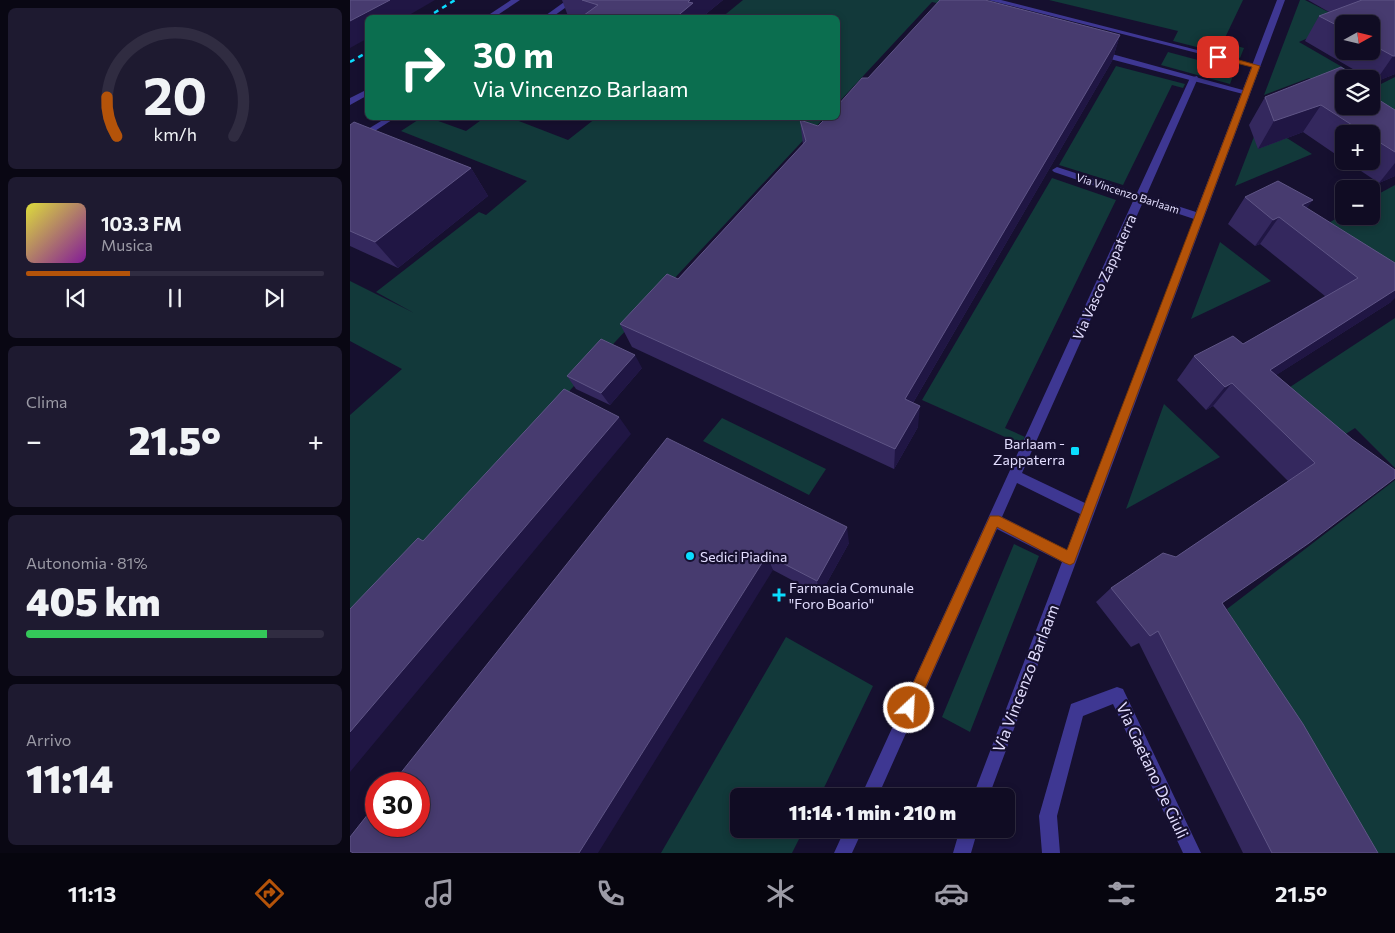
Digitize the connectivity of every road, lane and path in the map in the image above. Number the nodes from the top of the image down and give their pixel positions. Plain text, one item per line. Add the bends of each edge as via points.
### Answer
1 (516, 0) edge
2 (572, 0) edge
3 (992, 0) edge
4 (1281, 0) edge
5 (492, 15) edge
6 (550, 15) edge
7 (1091, 51) edge
8 (1256, 66) junction
9 (1194, 78) junction
10 (1246, 92) junction
11 (365, 93) edge
12 (350, 102) edge
13 (388, 120) edge
14 (350, 144) edge
15 (1057, 170) edge
16 (1140, 197) junction
17 (1199, 217) junction
18 (1015, 476) junction
19 (1088, 511) junction
20 (994, 520) junction
21 (1070, 559) junction
22 (872, 788) edge
23 (984, 788) edge
24 (850, 838) edge
25 (966, 838) edge
26 (843, 853) edge
27 (962, 853) edge
28 (1051, 853) edge
29 (1192, 853) edge

1 - 5 street
2 - 6 street
3 - 8 street
4 - 8 street, Via Vincenzo Barlaam
7 - 9 street
8 - 10 street, Via Vincenzo Barlaam
9 - 10 street
9 - 16 street, Via Vasco Zappaterra
10 - 17 street, Via Vincenzo Barlaam
11 - 12 street
13 - 14 street
15 - 16 street, Via Vincenzo Barlaam
16 - 17 street, Via Vincenzo Barlaam
16 - 18 street, Via Vasco Zappaterra
17 - 19 street, Via Vincenzo Barlaam
18 - 19 street
18 - 20 street, Via Vasco Zappaterra
19 - 21 street, Via Vincenzo Barlaam
20 - 21 street
20 - 22 street
21 - 23 street, Via Vincenzo Barlaam
24 - 26 street
25 - 27 street
28 - 29 street, Via Gaetano De Giuli via 1048,816 1077,710 1117,695

